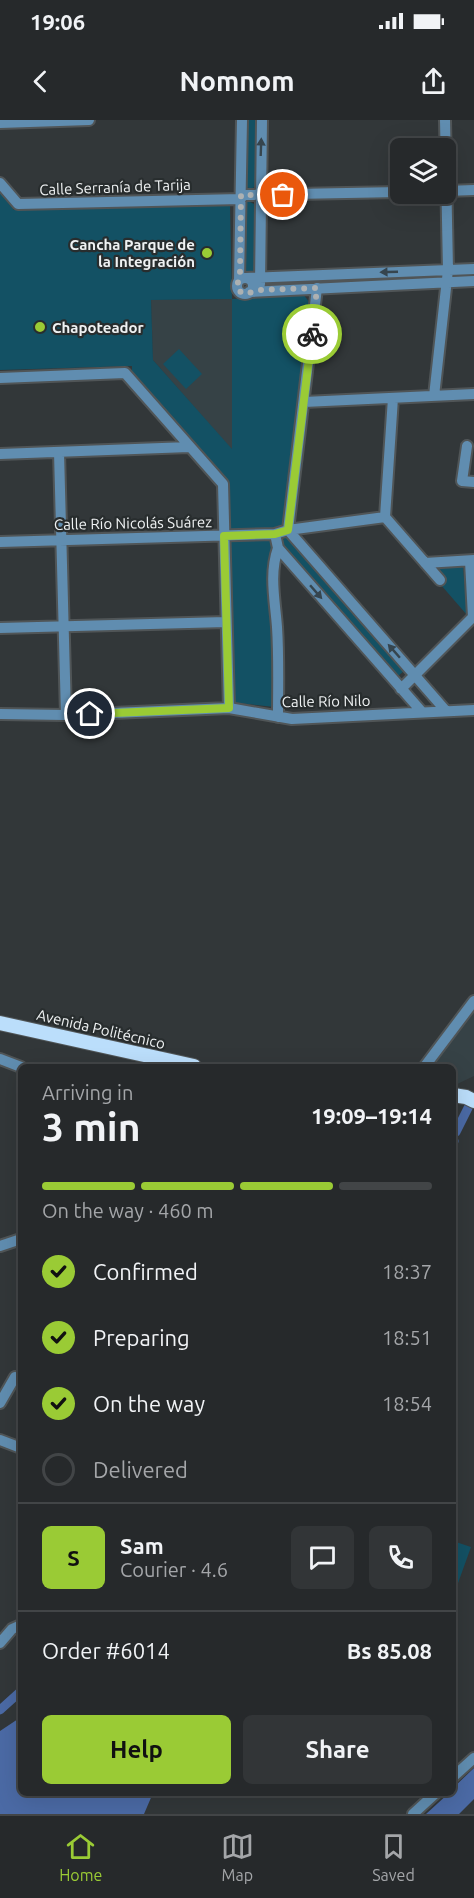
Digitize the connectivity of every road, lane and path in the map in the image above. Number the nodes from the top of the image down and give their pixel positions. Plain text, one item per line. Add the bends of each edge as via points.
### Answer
1 (88, 120) edge
2 (242, 120) edge
3 (262, 120) edge
4 (446, 120) edge
5 (0, 123) edge
6 (446, 138) edge
7 (0, 183) edge
8 (474, 190) edge
9 (456, 191) edge
10 (390, 192) edge
11 (260, 195) junction
12 (241, 197) junction
13 (446, 204) edge
14 (474, 269) edge
15 (448, 270) junction
16 (260, 278) junction
17 (243, 279) junction
18 (474, 281) edge
19 (447, 282) junction
20 (317, 288) junction
21 (255, 291) junction
22 (0, 378) edge
23 (474, 394) edge
24 (434, 396) junction
25 (393, 398) junction
26 (304, 402) junction
27 (467, 446) dead end
28 (189, 447) junction
29 (59, 452) junction
30 (0, 454) edge
31 (474, 482) edge
32 (385, 518) junction
33 (288, 530) junction
34 (275, 534) junction
35 (224, 536) junction
36 (62, 540) junction
37 (0, 542) edge
38 (278, 548) junction
39 (472, 560) edge
40 (425, 563) junction
41 (440, 580) dead end
42 (226, 622) junction
43 (64, 627) junction
44 (0, 628) edge
45 (415, 674) junction
46 (401, 689) junction
47 (229, 708) junction
48 (474, 710) edge
49 (446, 711) junction
50 (422, 712) junction
51 (25, 713) junction
52 (0, 714) edge
53 (66, 715) junction
54 (278, 717) junction
55 (0, 720) edge
56 (474, 1001) edge
57 (0, 1023) edge
58 (0, 1059) edge
59 (185, 1064) edge
60 (426, 1064) edge
61 (18, 1066) edge
62 (18, 1240) edge
63 (0, 1246) edge
64 (15, 1377) dead end
65 (0, 1403) edge
66 (0, 1440) edge
67 (18, 1447) edge
68 (18, 1626) edge
69 (0, 1643) edge
70 (474, 1758) edge
71 (456, 1775) edge
72 (433, 1796) edge
73 (414, 1814) edge

1 - 5 street
2 - 12 street
11 -> 3 street
4 - 6 street
7 - 12 street, Calle Serranía de Tarija via 18,204
8 - 9 street
10 - 11 street, Calle Serranía de Tarija
11 - 12 street, Calle Serranía de Tarija
11 - 16 street
12 - 17 street
13 - 15 street
14 - 15 street
15 -> 16 street
15 - 19 street
16 - 17 street
16 - 21 street
17 - 21 street
18 - 19 street
19 - 20 street
19 - 24 street
20 - 21 street
20 - 26 street
22 - 28 street via 125,373
23 - 24 street
24 - 25 street
25 - 26 street
25 - 32 street
26 - 33 street
27 - 31 street via 462,481
28 - 29 street
28 - 35 street via 223,484
29 - 30 street
29 - 36 street
32 - 33 street, Calle Río Nicolás Suárez
32 - 40 street
33 - 34 street, Calle Río Nicolás Suárez
45 -> 33 street
34 - 35 street, Calle Río Nicolás Suárez
34 - 38 street
35 - 36 street, Calle Río Nicolás Suárez
35 - 42 street
36 - 37 street, Calle Río Nicolás Suárez
36 - 43 street
38 -> 46 street
38 - 54 street via 272,585
39 - 40 street
39 - 45 street via 473,617
40 - 41 street
42 - 43 street
42 - 47 street
43 - 44 street
43 - 53 street
45 - 46 street
45 - 49 street
46 - 50 street
47 - 53 street, Calle Río Nilo
47 - 54 street, Calle Río Nilo
48 - 49 street, Calle Río Nilo
49 - 50 street, Calle Río Nilo
50 - 54 street, Calle Río Nilo
51 - 52 street, Calle Río Nilo
51 - 53 street, Calle Río Nilo
51 - 55 street via 15,720
56 - 60 street
57 - 59 main road, Avenida Politécnico
58 - 61 street
62 - 63 street
64 - 65 street
66 - 67 street
68 - 69 street
70 - 71 street
72 - 73 street

